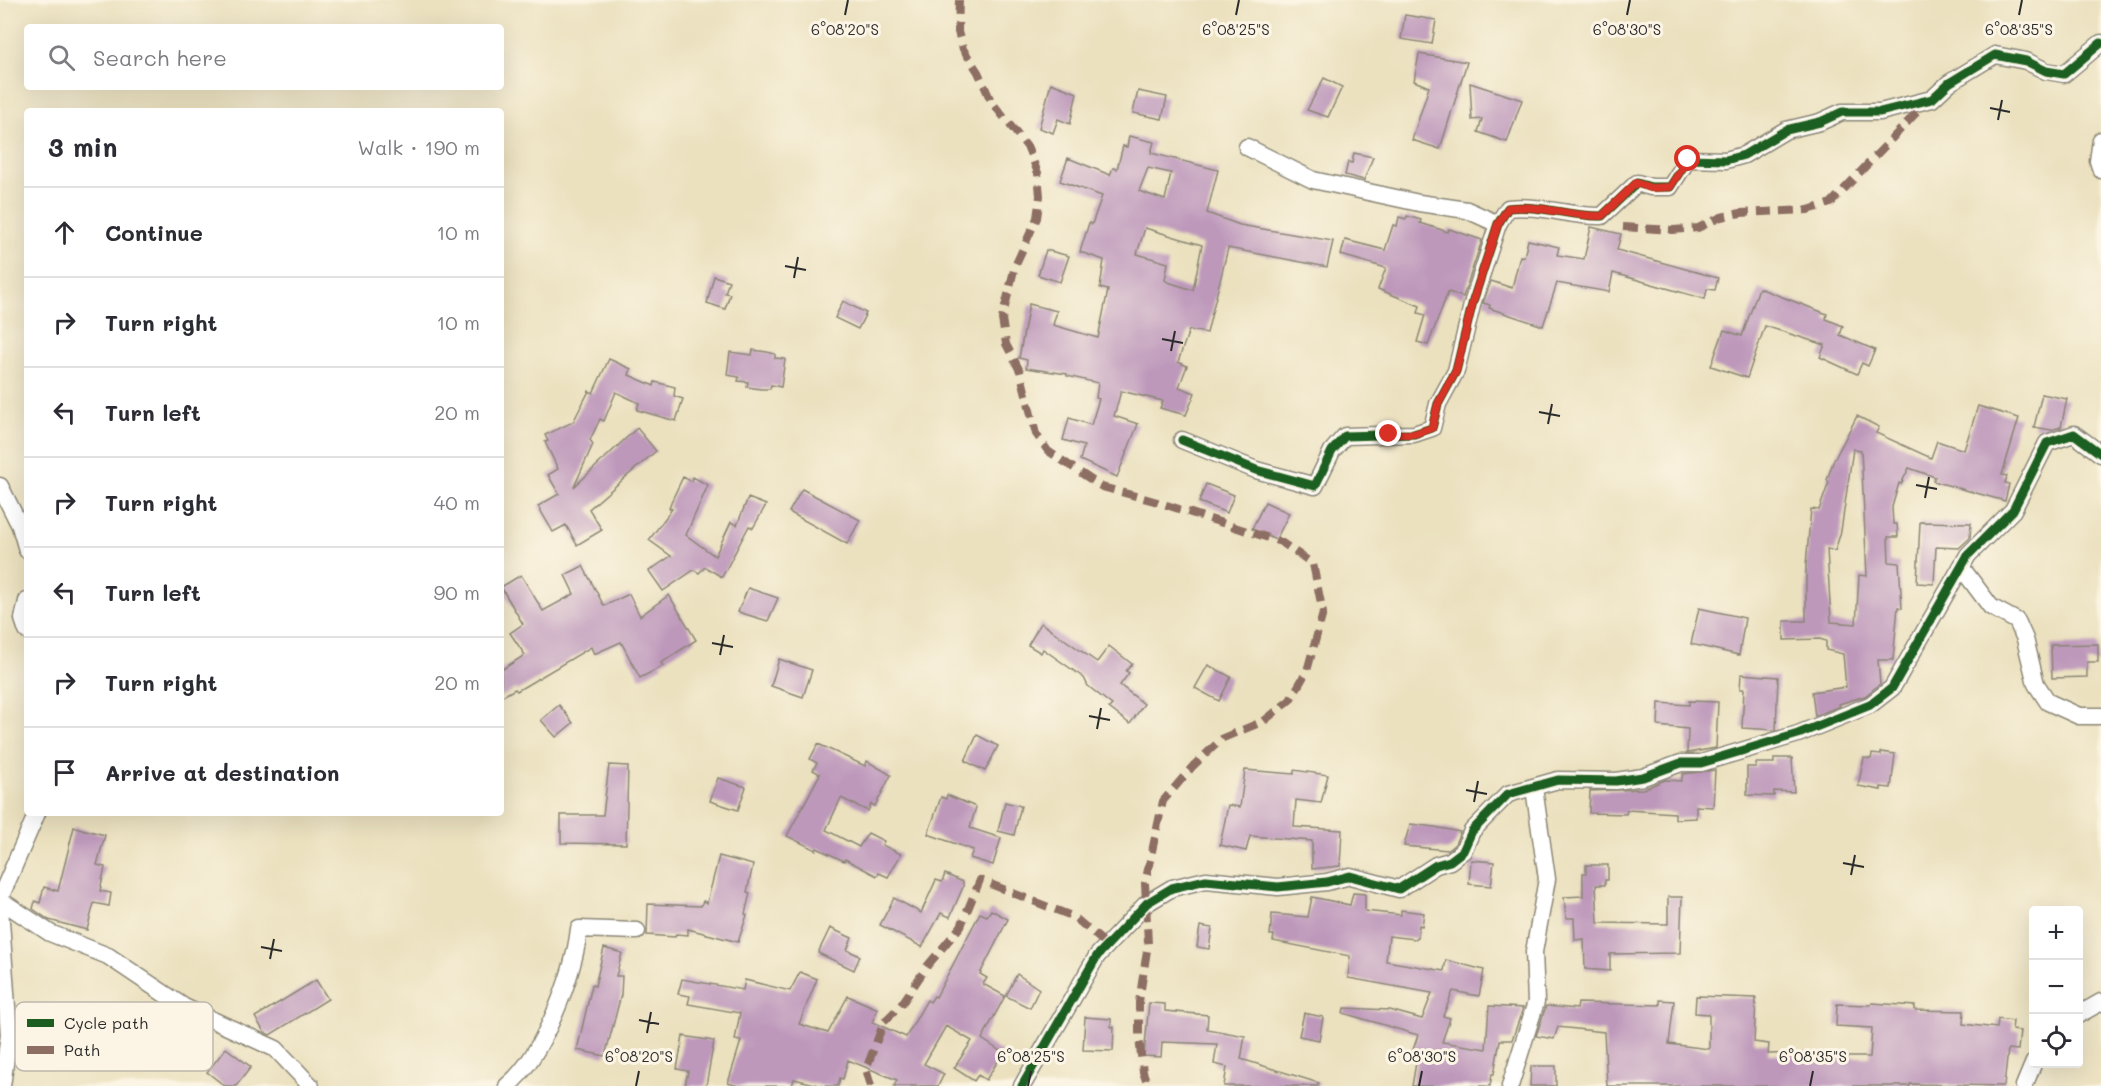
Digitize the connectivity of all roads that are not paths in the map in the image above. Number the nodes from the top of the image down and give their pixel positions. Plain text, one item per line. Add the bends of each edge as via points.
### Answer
1 (2101, 43) edge
2 (2101, 140) edge
3 (1247, 147) dead end
4 (2101, 170) edge
5 (1498, 224) junction
6 (1182, 440) dead end
7 (2101, 454) edge
8 (0, 486) edge
9 (24, 540) edge
10 (1961, 567) junction
11 (2101, 716) edge
12 (1534, 788) junction
13 (36, 816) edge
14 (0, 899) edge
15 (0, 907) edge
16 (637, 931) dead end
17 (177, 1002) edge
18 (2101, 1002) edge
19 (2081, 1014) edge
20 (213, 1020) edge
21 (2032, 1068) edge
22 (3, 1086) edge
23 (311, 1086) edge
24 (507, 1086) edge
25 (1022, 1086) edge
26 (1510, 1086) edge
27 (2024, 1086) edge

1 - 5 street via 2064,74 1995,55 1949,83 1932,99 1880,112 1842,112 1786,130 1744,155 1726,160 1688,159 1670,187 1651,188 1636,183 1602,216 1584,217 1528,205 1508,208
2 - 4 street
3 - 5 street via 1313,180 1467,210
5 - 6 street via 1456,371 1438,404 1432,428 1414,434 1345,436 1332,451 1315,486 1256,470
7 - 10 street via 2074,434 2047,443 2013,510
8 - 9 street
10 - 11 street via 1991,607 2017,621 2036,684 2048,702 2079,716
10 - 12 street via 1892,688 1870,705 1798,734 1701,763 1681,763 1643,777 1616,781 1558,780
12 - 25 street via 1508,794 1472,831 1463,851 1399,889 1350,876 1278,887 1206,880 1172,888 1148,903 1097,956
12 - 26 street via 1547,879 1534,952 1536,1002
13 - 14 street
14 - 17 street via 50,933 108,956
15 - 22 street via 9,1035
16 - 24 street via 579,929 576,954 540,1047
18 - 19 street
20 - 23 street via 276,1049
21 - 27 street

